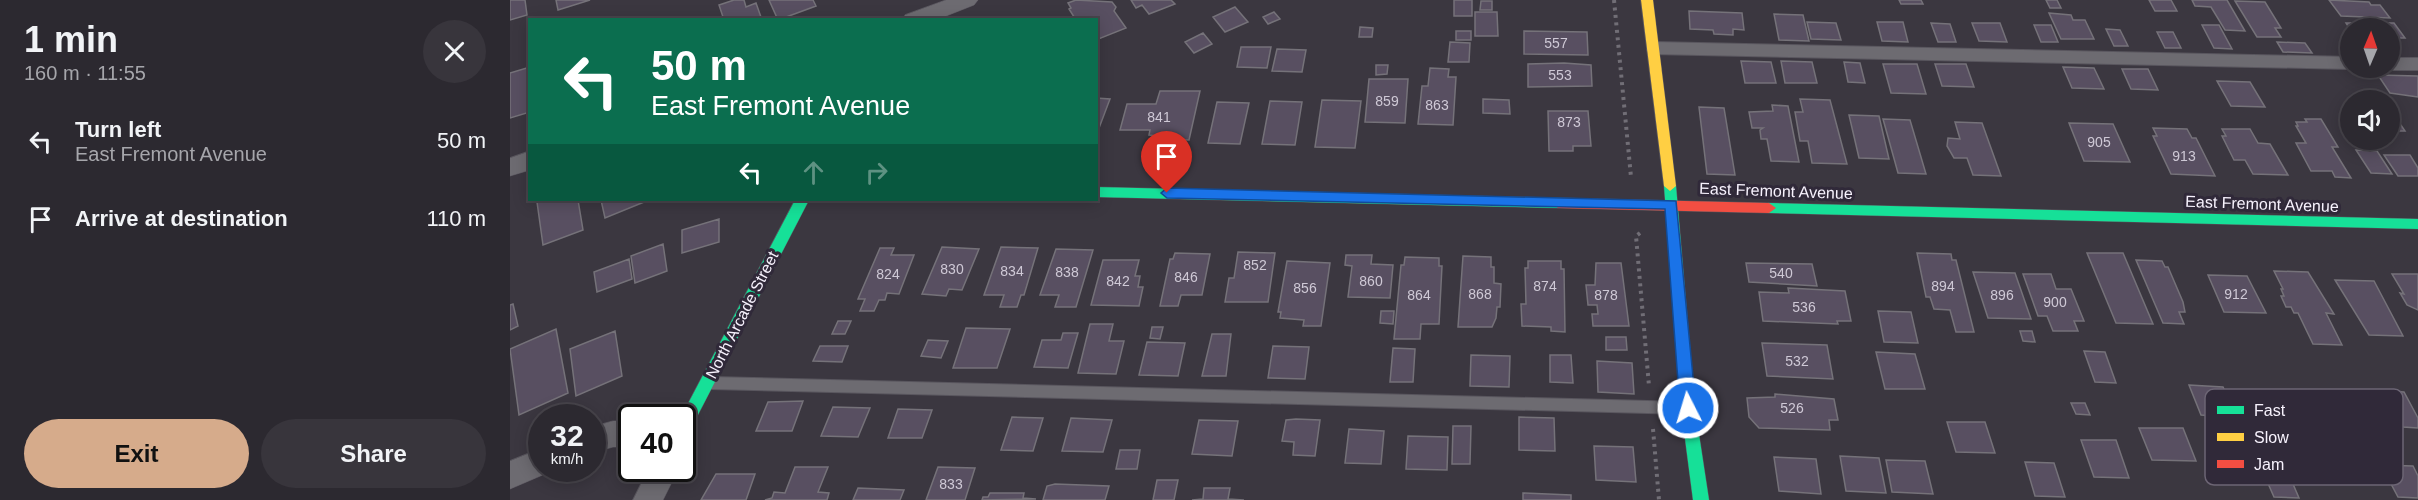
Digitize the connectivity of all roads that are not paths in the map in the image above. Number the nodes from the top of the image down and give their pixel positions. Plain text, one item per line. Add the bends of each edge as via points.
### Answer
1 (967, 0) edge
2 (1647, 0) edge
3 (918, 18) edge
4 (1651, 48) junction
5 (2340, 63) edge
6 (2400, 64) edge
7 (2418, 64) edge
8 (528, 161) edge
9 (510, 167) edge
10 (1098, 192) edge
11 (801, 201) edge
12 (1672, 204) junction
13 (2418, 224) edge
14 (707, 383) junction
15 (696, 404) edge
16 (1688, 408) junction
17 (528, 467) edge
18 (510, 475) edge
19 (657, 482) edge
20 (648, 500) edge
21 (1701, 500) edge

1 - 3 street
2 - 4 street
4 - 5 lane
4 - 12 street
6 - 7 lane
8 - 9 street
10 - 12 street, East Fremont Avenue
11 - 14 street, North Arcade Street
12 - 13 street, East Fremont Avenue
12 - 16 street
14 - 15 street, North Arcade Street
14 - 16 lane
16 - 21 street
17 - 18 street
19 - 20 street

